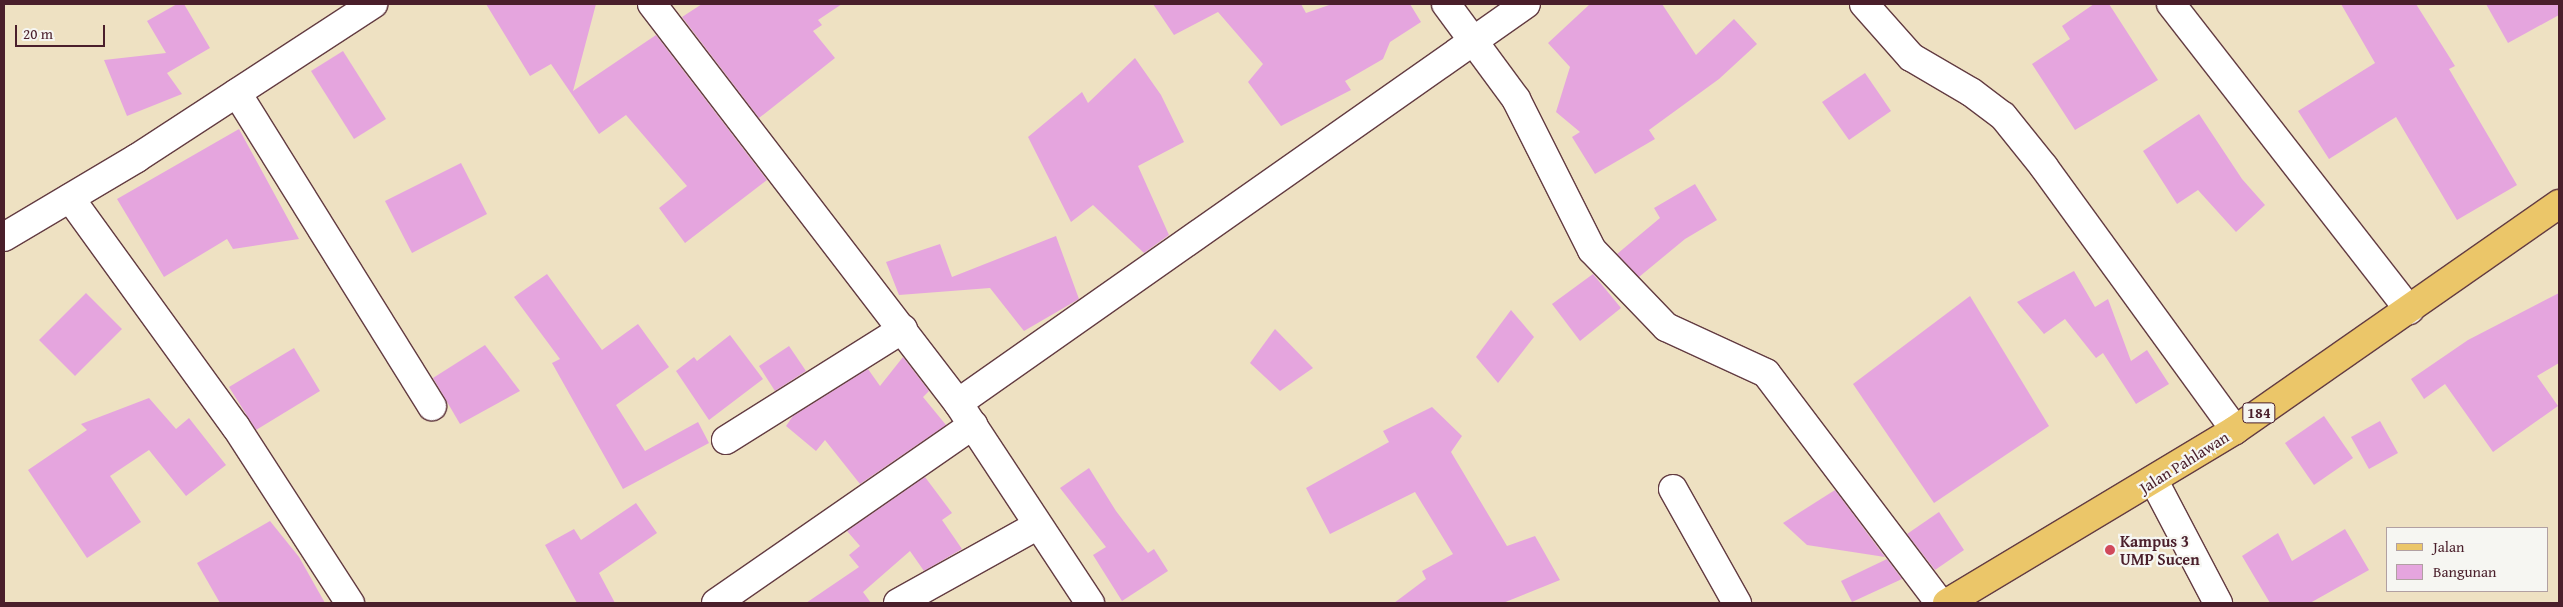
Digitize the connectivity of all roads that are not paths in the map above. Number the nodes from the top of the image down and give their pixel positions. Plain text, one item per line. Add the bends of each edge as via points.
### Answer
1 (373, 4) edge
2 (652, 4) edge
3 (1446, 4) edge
4 (1526, 4) edge
5 (1864, 4) edge
6 (2171, 4) edge
7 (1475, 40) junction
8 (236, 93) junction
9 (70, 198) junction
10 (2559, 204) edge
11 (4, 238) edge
12 (2409, 310) junction
13 (903, 329) junction
14 (958, 402) junction
15 (432, 406) dead end
16 (973, 425) junction
17 (2235, 430) junction
18 (726, 440) dead end
19 (2154, 481) junction
20 (1673, 489) dead end
21 (1038, 524) junction
22 (350, 603) edge
23 (716, 603) edge
24 (898, 603) edge
25 (1090, 603) edge
26 (1737, 603) edge
27 (1940, 603) edge
28 (1947, 603) edge
29 (2218, 603) edge

1 - 8 street
2 - 13 street
3 - 7 street
4 - 7 street
5 - 17 street via 1911,57 1971,92 2003,116 2044,167
6 - 12 street
7 - 14 street
7 - 27 street via 1516,99 1592,250 1666,327 1766,373
8 - 9 street
8 - 15 street
9 - 11 street
9 - 22 street via 236,427
10 - 12 main road, Jalan Pahlawan / 184
12 - 17 main road, Jalan Pahlawan / 184
13 - 14 street
13 - 18 street
14 - 16 street
16 - 21 street
16 - 23 street
17 - 19 main road, Jalan Pahlawan / 184
19 - 28 main road, Jalan Pahlawan / 184
19 - 29 street
20 - 26 street
21 - 24 street
21 - 25 street

